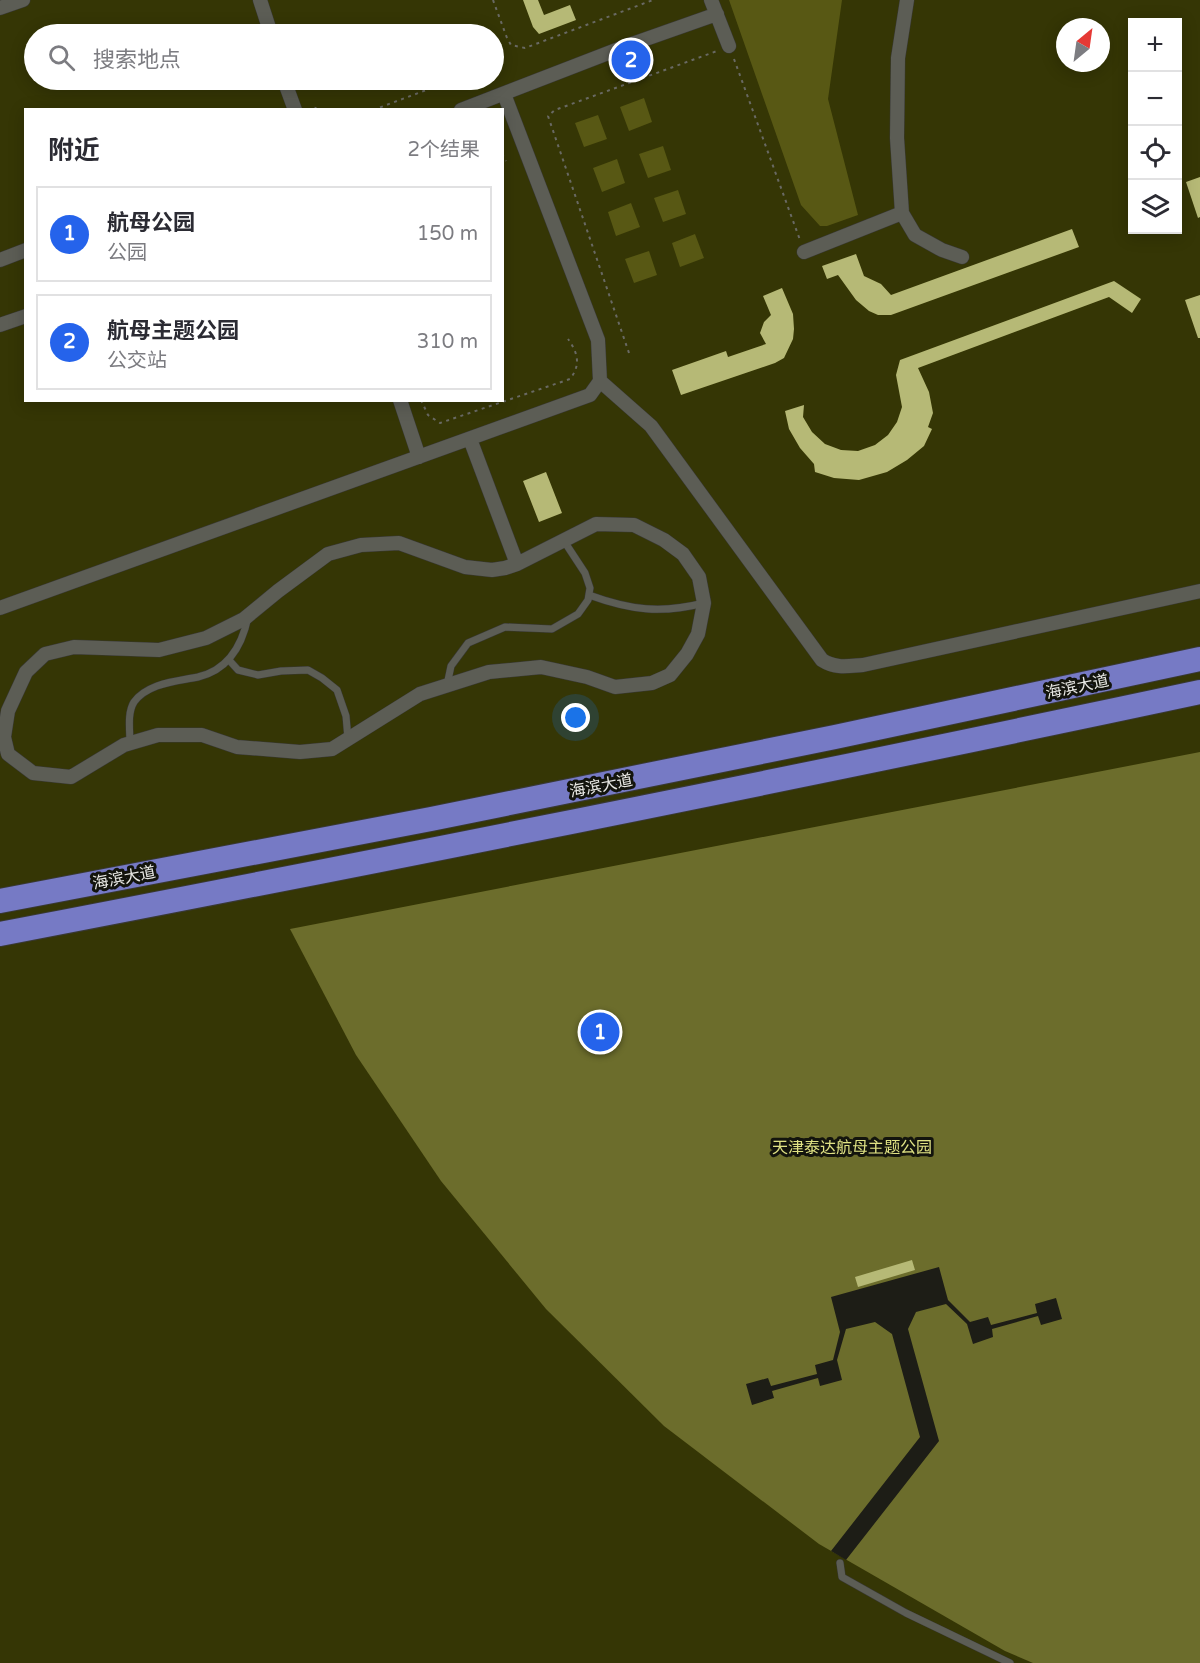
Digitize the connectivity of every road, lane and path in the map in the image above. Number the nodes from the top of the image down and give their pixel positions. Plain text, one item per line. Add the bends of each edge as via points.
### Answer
1 (23, 0) edge
2 (260, 0) edge
3 (493, 0) edge
4 (653, 0) edge
5 (711, 0) edge
6 (907, 0) edge
7 (0, 8) edge
8 (717, 14) junction
9 (268, 24) edge
10 (502, 24) edge
11 (504, 30) edge
12 (729, 46) junction
13 (288, 90) edge
14 (426, 90) edge
15 (504, 94) junction
16 (294, 108) edge
17 (378, 108) edge
18 (466, 108) edge
19 (504, 158) edge
20 (506, 161) dead end
21 (902, 213) junction
22 (24, 251) edge
23 (804, 252) joint
24 (962, 257) dead end
25 (0, 260) edge
26 (24, 317) edge
27 (0, 325) edge
28 (568, 339) dead end
29 (629, 353) dead end
30 (600, 381) junction
31 (504, 401) edge
32 (401, 402) edge
33 (422, 402) edge
34 (502, 402) edge
35 (470, 439) junction
36 (419, 457) junction
37 (564, 541) junction
38 (517, 564) junction
39 (1200, 591) edge
40 (589, 595) junction
41 (704, 603) junction
42 (0, 608) edge
43 (249, 615) junction
44 (1200, 659) edge
45 (229, 660) junction
46 (446, 685) junction
47 (1200, 692) edge
48 (348, 739) junction
49 (130, 743) junction
50 (0, 901) edge
51 (0, 934) edge
52 (840, 1563) dead end
53 (1010, 1663) edge

1 - 7 street
2 - 9 street
3 - 10 path
4 - 11 path via 525,48 511,45
5 - 8 street
6 - 21 street via 898,58 897,138
8 - 12 street
8 - 15 street
12 - 23 path
12 - 29 path via 555,110 548,116
13 - 16 street
14 - 17 path
15 - 18 street
15 - 30 street via 598,340
19 - 20 path
21 - 23 street
21 - 24 street via 915,235
22 - 25 street
26 - 27 street
28 - 31 path via 578,358 570,379
30 - 35 street via 590,395
30 - 39 street via 651,426 822,660 830,665 863,665
32 - 36 street
33 - 34 path via 428,415 440,423
35 - 36 street
35 - 38 street
36 - 42 street
37 - 38 street
37 - 40 lane via 585,573 591,588
37 - 41 street via 596,524 634,525 684,554 699,577
38 - 43 street via 492,570 465,567 399,543 361,545 328,554
40 - 41 lane via 646,610
40 - 46 lane via 578,614 552,629 505,627 468,643 451,666
41 - 46 street via 698,634 687,654 670,675 652,683 615,687 541,667 489,672
43 - 45 lane via 244,635
43 - 49 street via 206,638 159,650 74,647 45,654 26,672 8,711 4,737 8,754 33,773 71,777
44 - 50 highway, 海滨大道 via 823,740
45 - 48 lane via 238,670 258,675 308,670 322,678 337,690 346,716
45 - 49 lane via 214,672 148,690 134,702
46 - 48 street via 420,694
47 - 51 highway, 海滨大道 via 830,771
48 - 49 street via 332,749 300,752 237,747 202,735 158,735
52 - 53 lane via 842,1577

